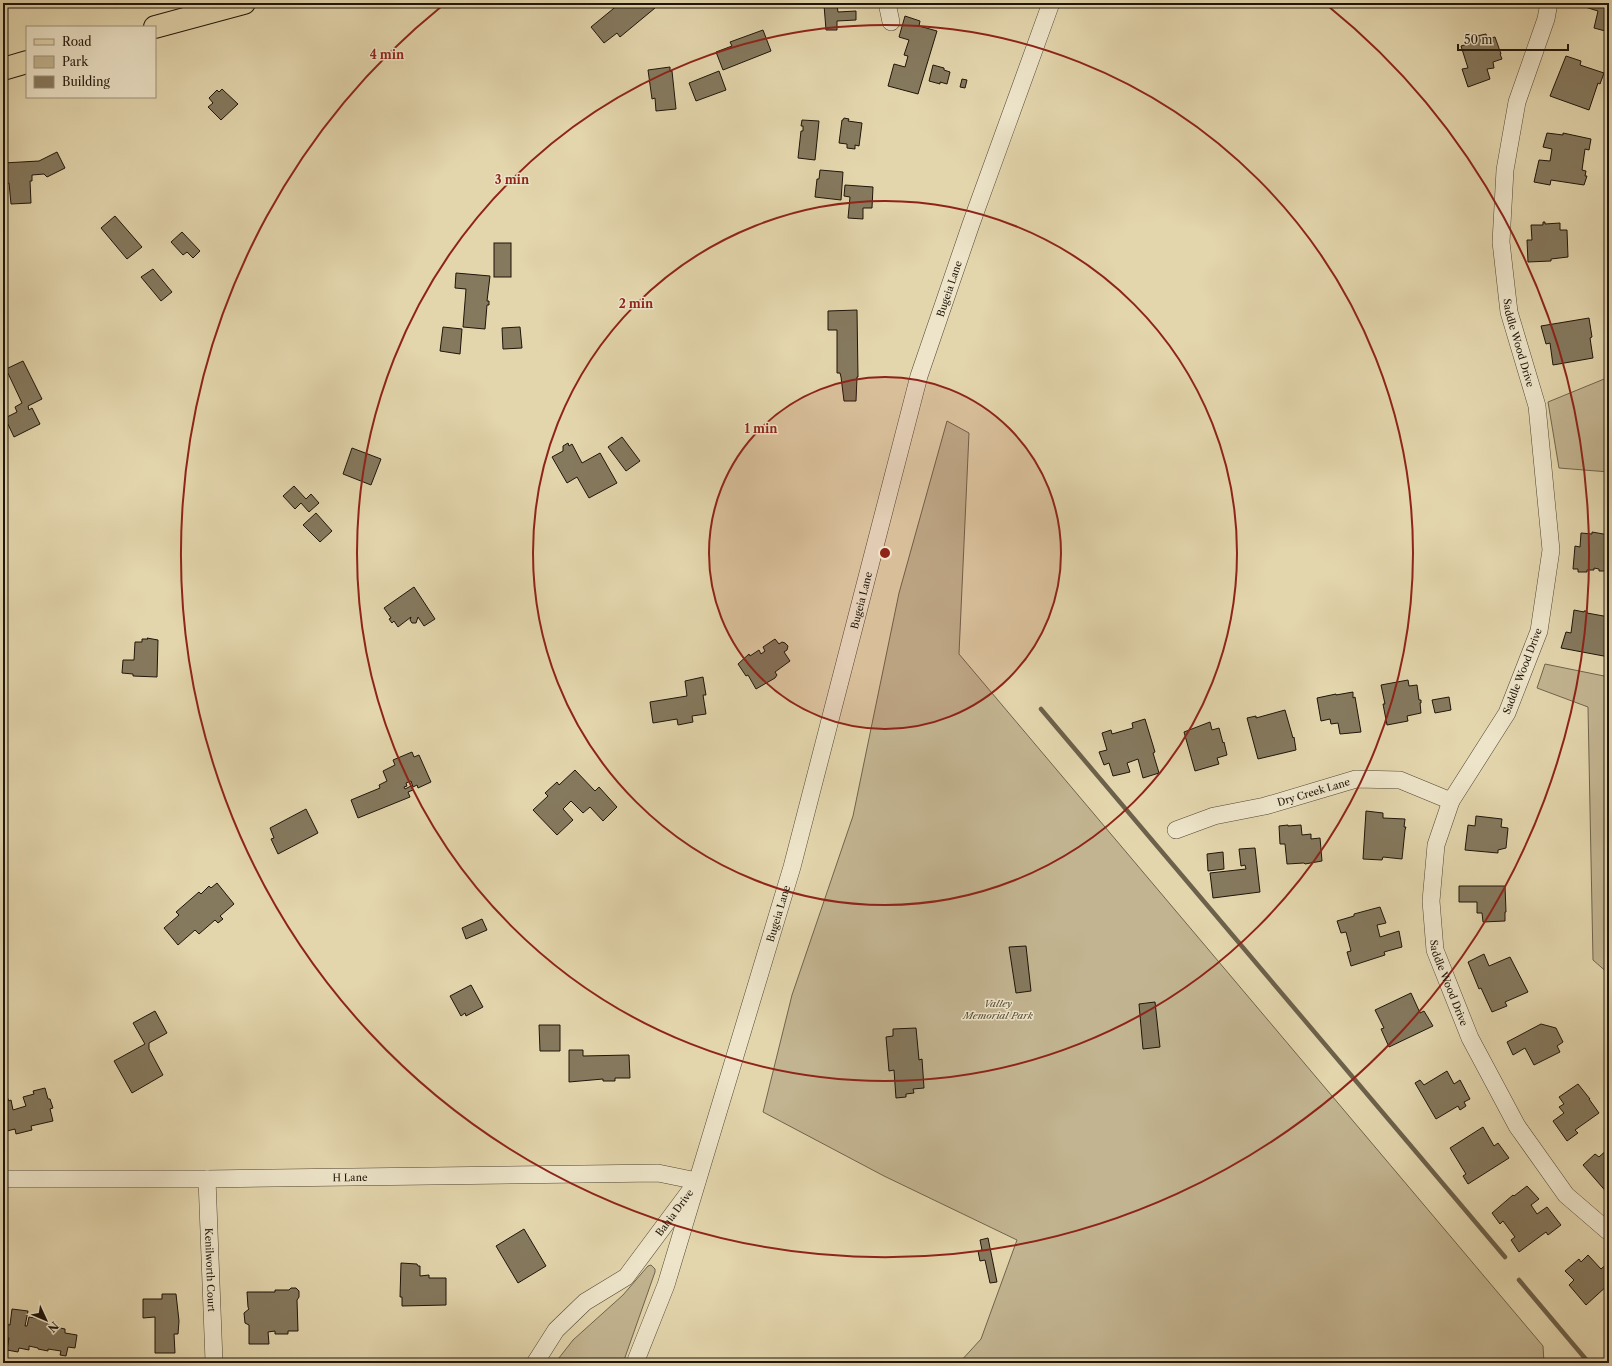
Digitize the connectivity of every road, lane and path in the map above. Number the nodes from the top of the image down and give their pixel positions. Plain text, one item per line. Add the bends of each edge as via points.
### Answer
1 (244, 3) edge
2 (887, 3) edge
3 (1051, 3) edge
4 (1549, 3) edge
5 (891, 22) dead end
6 (156, 27) edge
7 (26, 62) edge
8 (3, 69) edge
9 (1452, 801) junction
10 (1176, 830) dead end
11 (3, 1178) edge
12 (207, 1179) junction
13 (697, 1181) junction
14 (1609, 1232) edge
15 (214, 1361) dead end
16 (535, 1363) edge
17 (635, 1363) edge

1 - 6 main road
2 - 5 street
3 - 13 street, Bugeia Lane via 971,224 920,376 792,867
4 - 9 street, Saddle Wood Drive via 1546,19 1517,102 1506,170 1502,242 1509,312 1537,406 1551,550 1539,631 1525,668 1507,713
7 - 8 main road
9 - 10 street, Dry Creek Lane via 1400,780 1356,779 1265,806 1214,816
9 - 14 street, Saddle Wood Drive via 1436,845 1431,901 1436,950 1470,1038 1517,1126 1566,1195
11 - 12 street, H Lane
12 - 13 street, H Lane via 658,1173
12 - 15 street, Kenilworth Court
13 - 16 street, Bahia Drive via 626,1277 585,1302 556,1330
13 - 17 street, Bahia Drive via 666,1285

